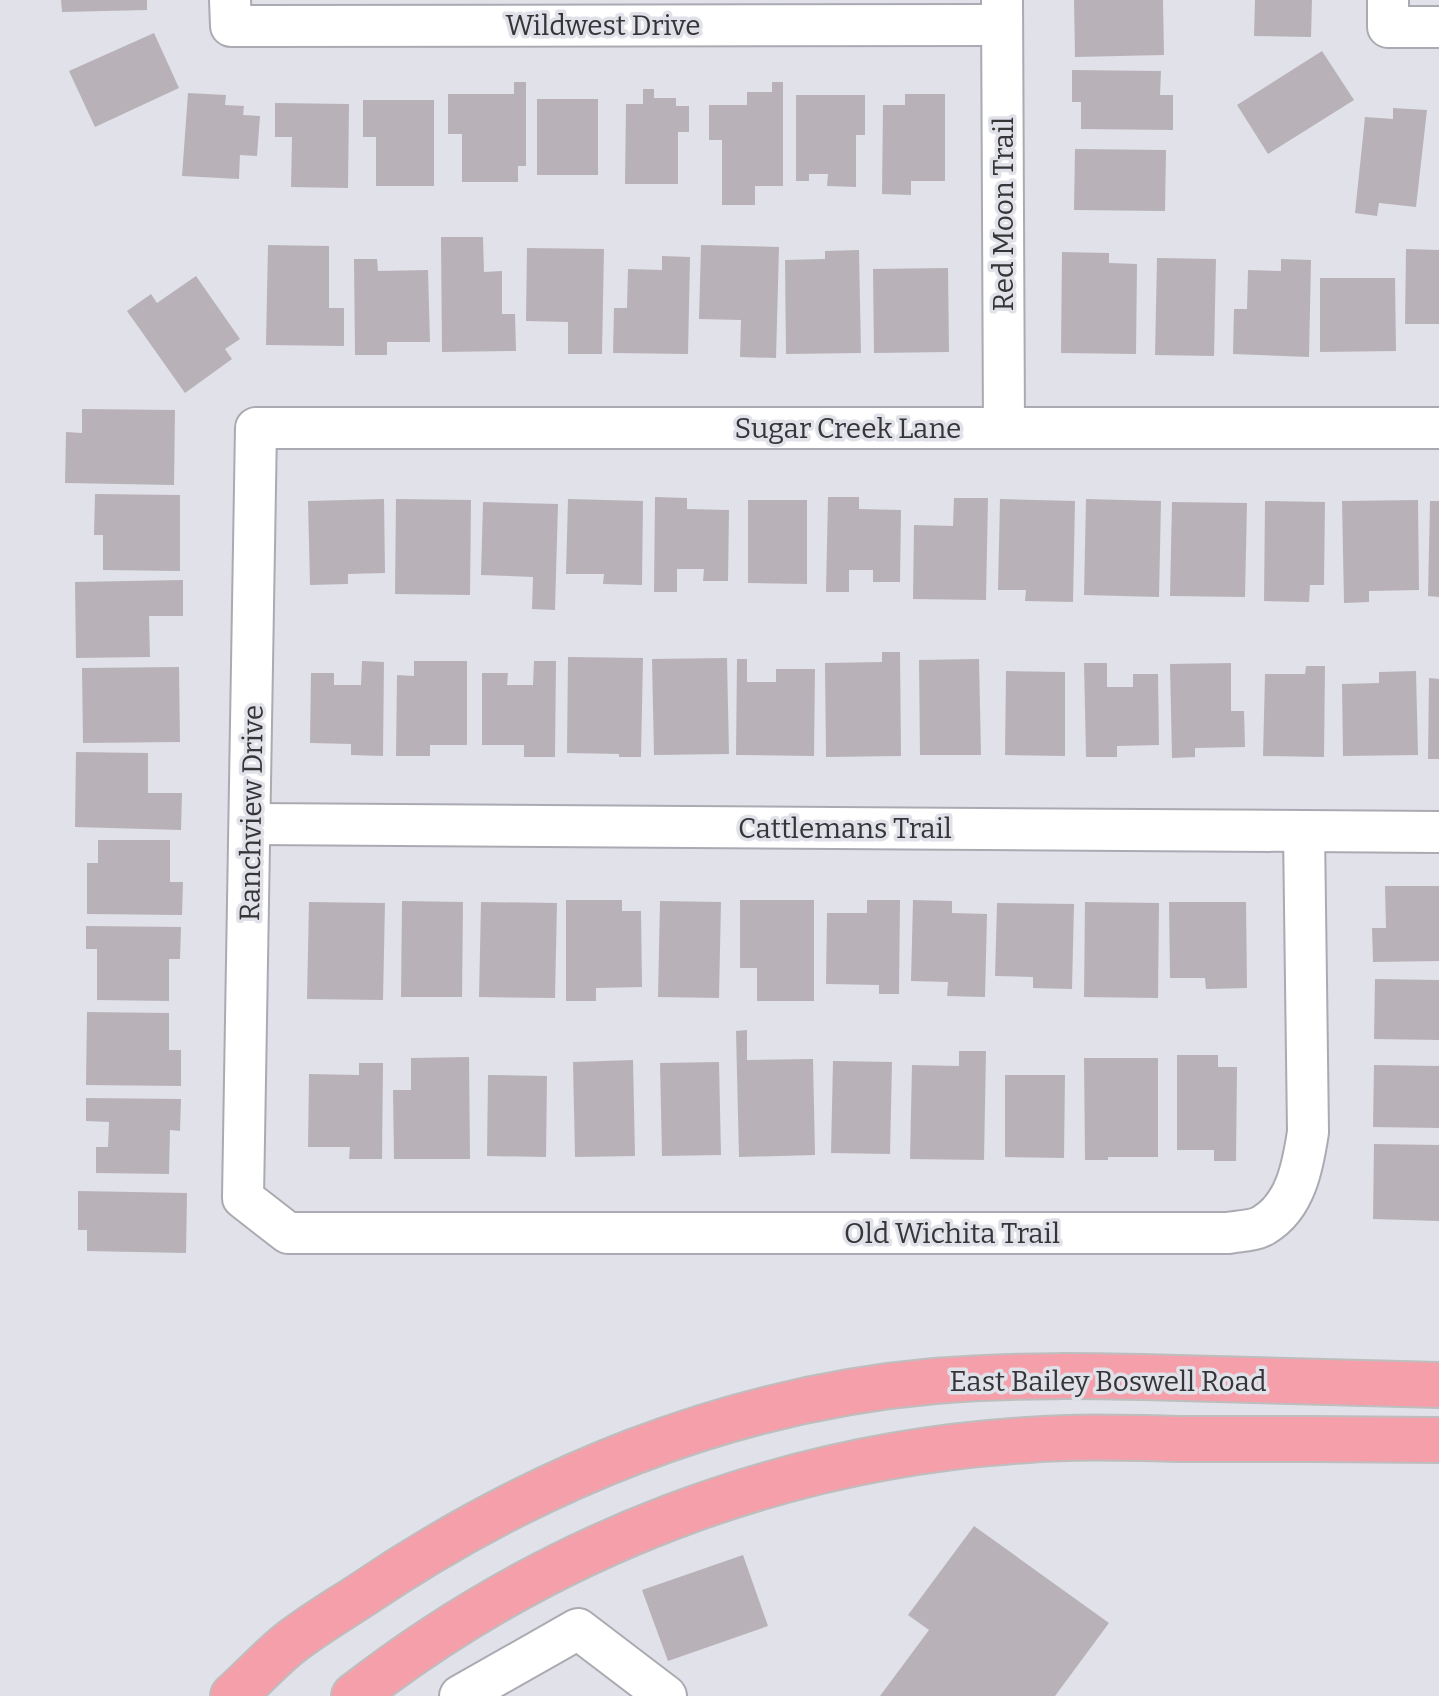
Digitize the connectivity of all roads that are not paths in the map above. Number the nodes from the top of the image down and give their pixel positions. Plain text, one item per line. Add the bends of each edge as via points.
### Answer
1 (230, 0) edge
2 (1002, 12) edge
3 (1388, 14) edge
4 (1439, 27) edge
5 (256, 428) joint
6 (1004, 428) junction
7 (1439, 428) edge
8 (251, 824) junction
9 (1304, 831) junction
10 (1439, 832) edge
11 (243, 1198) joint
12 (1439, 1385) edge
13 (1439, 1440) edge
14 (233, 1696) edge
15 (354, 1696) edge
16 (460, 1696) edge
17 (666, 1696) edge

1 - 2 street, Wildwest Drive via 231,26
2 - 6 street, Red Moon Trail
3 - 4 street
5 - 6 street, Sugar Creek Lane
5 - 8 street, Ranchview Drive
6 - 7 street, Sugar Creek Lane
8 - 9 street, Cattlemans Trail
8 - 11 street, Ranchview Drive
9 - 10 street, Cattlemans Trail
9 - 11 street, Old Wichita Trail via 1308,1132 1301,1173 1282,1209 1263,1227 1228,1233 288,1233
12 - 14 main road, East Bailey Boswell Road via 1005,1376 862,1390 721,1421 585,1470 414,1559 289,1644
13 - 15 main road, East Bailey Boswell Road via 1030,1439 823,1469 690,1509 562,1563 442,1632
16 - 17 street via 578,1629

